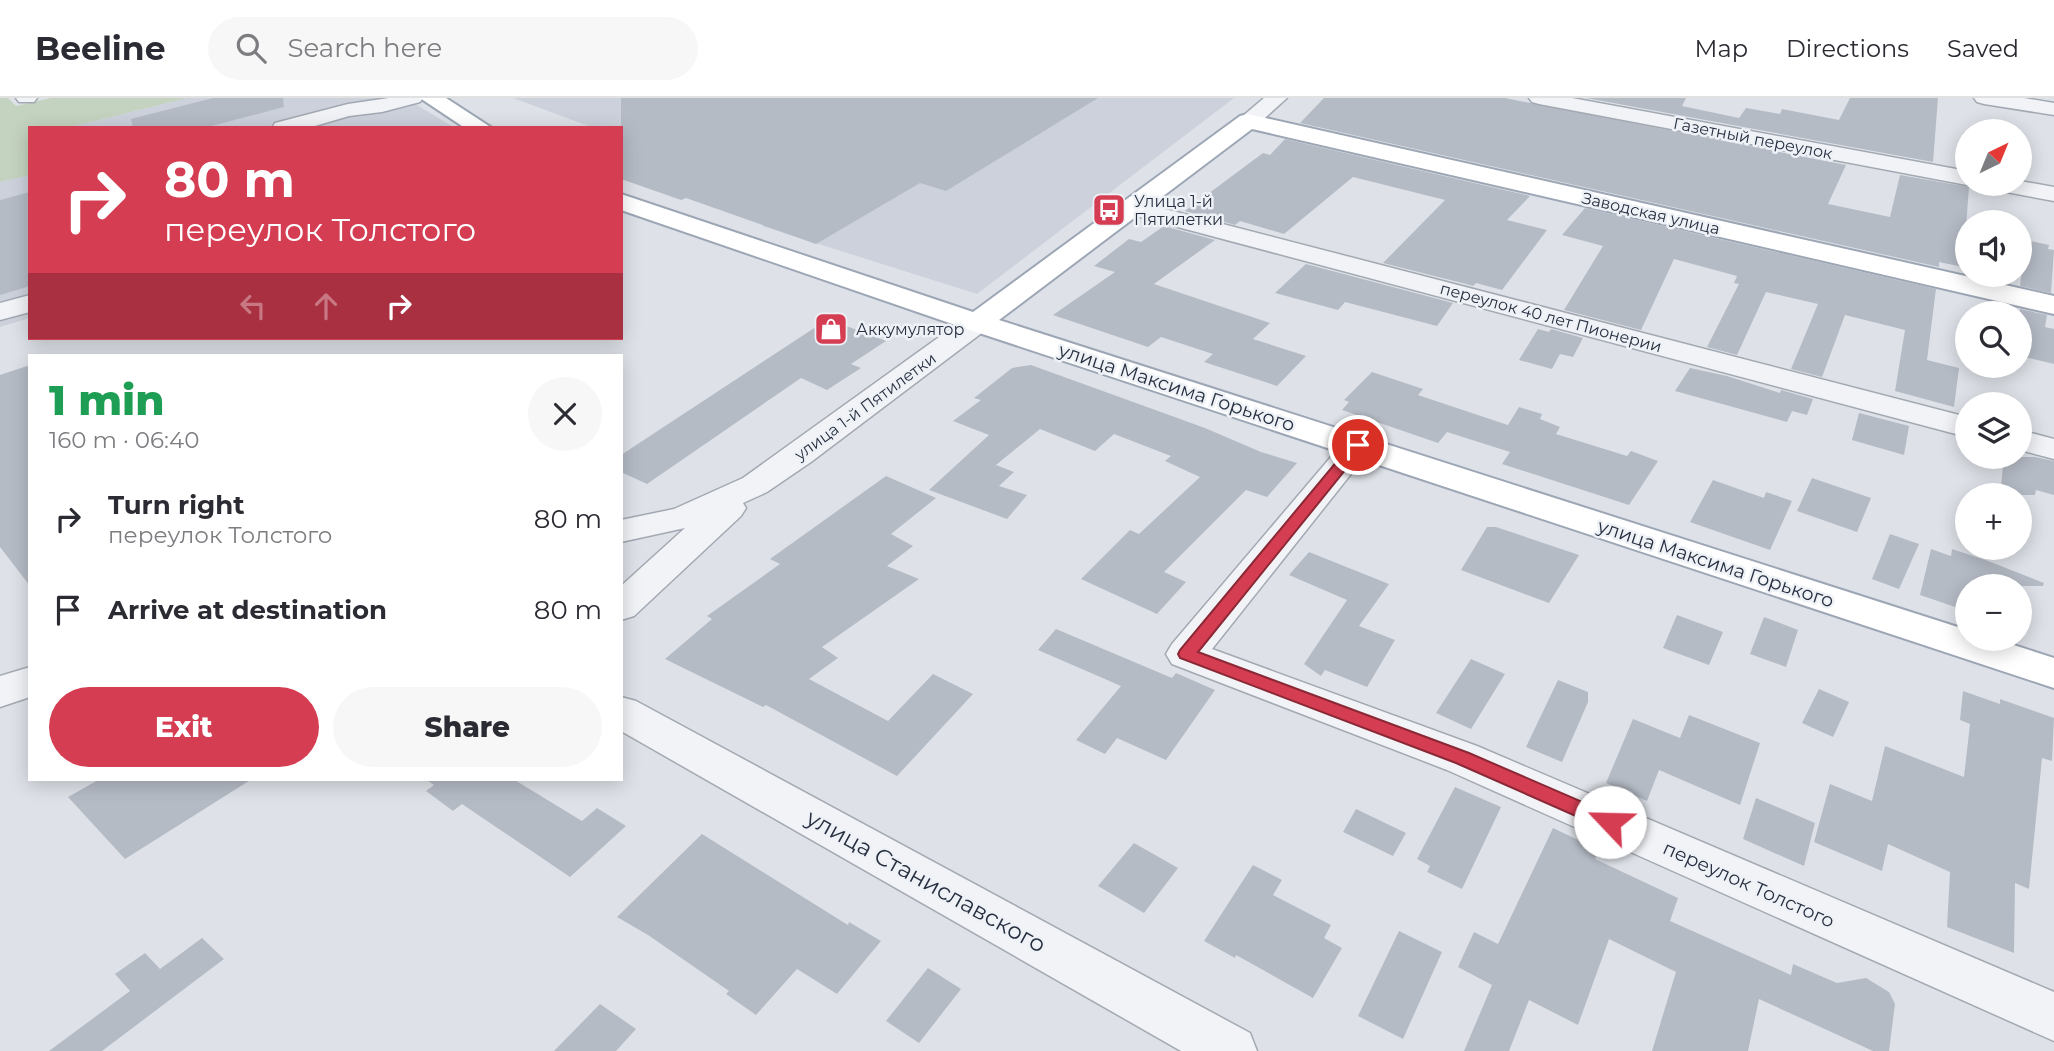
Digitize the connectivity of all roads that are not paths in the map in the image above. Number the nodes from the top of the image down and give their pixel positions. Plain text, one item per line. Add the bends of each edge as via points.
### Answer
1 (413, 98) edge
2 (431, 98) edge
3 (1277, 98) edge
4 (1539, 98) edge
5 (1984, 98) edge
6 (2054, 109) edge
7 (1248, 121) junction
8 (291, 126) edge
9 (478, 126) edge
10 (1955, 176) edge
11 (2032, 190) edge
12 (2054, 194) edge
13 (623, 202) edge
14 (1134, 208) junction
15 (28, 304) edge
16 (2054, 305) edge
17 (0, 312) edge
18 (978, 323) junction
19 (1955, 424) edge
20 (2032, 443) edge
21 (1358, 445) junction
22 (2054, 449) edge
23 (755, 485) junction
24 (623, 531) edge
25 (623, 605) edge
26 (2054, 674) edge
27 (28, 682) edge
28 (0, 692) edge
29 (623, 713) edge
30 (2054, 1017) edge
31 (1231, 1051) edge

1 - 8 street
2 - 9 main road
3 - 7 street, улица 1-й Пятилетки
4 - 10 street, Газетный переулок
5 - 6 street
7 - 14 main road, улица 1-й Пятилетки
7 - 16 main road, Заводская улица
11 - 12 street
13 - 18 main road, улица Максима Горького
14 - 18 main road, улица 1-й Пятилетки
14 - 19 street, переулок 40 лет Пионерии
15 - 17 street
18 - 21 main road, улица Максима Горького
18 - 23 street, улица 1-й Пятилетки
20 - 22 street
21 - 26 main road, улица Максима Горького
21 - 30 street, переулок Толстого via 1186,654 1462,758
23 - 24 street, улица 1-й Пятилетки via 684,518
23 - 25 street, улица 1-й Пятилетки
27 - 28 street
29 - 31 street, улица Станиславского

